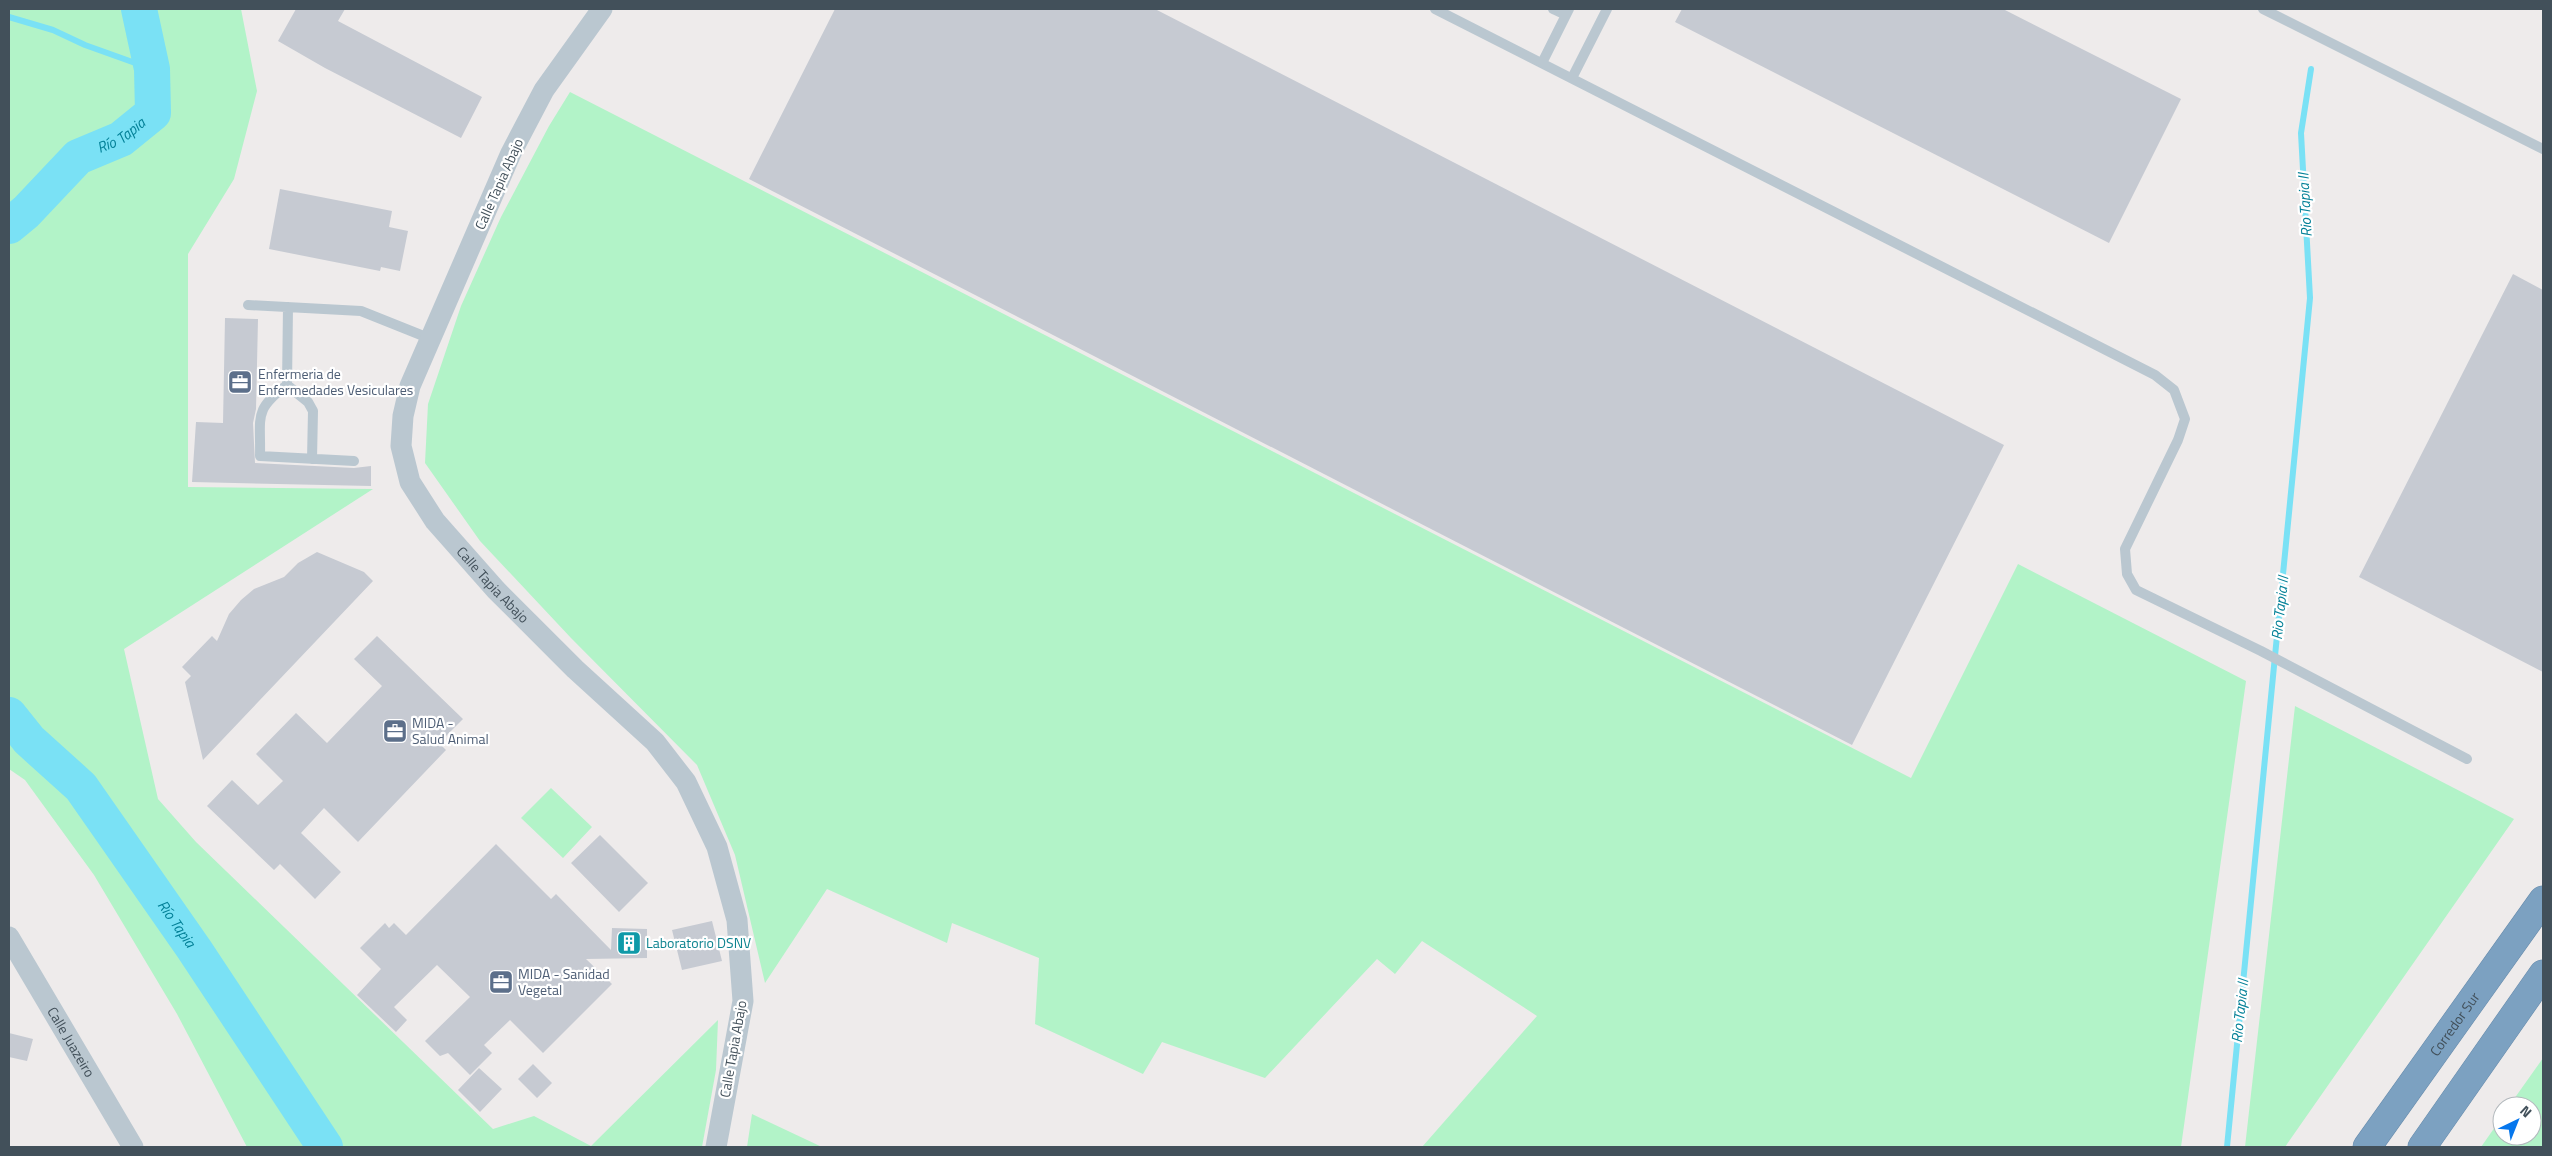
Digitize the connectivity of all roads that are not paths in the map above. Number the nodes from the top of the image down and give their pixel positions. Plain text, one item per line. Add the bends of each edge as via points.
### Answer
1 (602, 9) edge
2 (1435, 9) edge
3 (1553, 9) edge
4 (1607, 9) edge
5 (2263, 9) edge
6 (1567, 12) edge
7 (1542, 63) junction
8 (1572, 78) junction
9 (2543, 149) edge
10 (248, 305) dead end
11 (288, 307) junction
12 (431, 339) junction
13 (287, 385) junction
14 (312, 459) junction
15 (354, 462) dead end
16 (2467, 759) dead end
17 (2543, 900) edge
18 (11, 949) edge
19 (2543, 974) edge
20 (133, 1147) edge
21 (716, 1147) edge
22 (2367, 1147) edge
23 (2422, 1147) edge

1 - 12 street, Calle Tapia Abajo via 544,90 511,153
2 - 7 lane
3 - 6 lane
4 - 8 lane
5 - 9 lane
6 - 7 lane
7 - 8 lane
8 - 16 lane via 2156,375 2174,390 2185,419 2125,549 2126,574 2136,590 2261,651
10 - 11 lane
11 - 12 lane via 361,311
11 - 13 lane
12 - 21 street, Calle Tapia Abajo via 410,386 403,416 401,446 410,482 435,521 496,590 655,742 686,782 716,847 737,920 743,1001
13 - 14 lane via 313,410
13 - 14 lane via 270,397 262,408 260,456
14 - 15 lane
17 - 22 highway, Corredor Sur
18 - 20 street, Calle Juazeiro
19 - 23 highway

